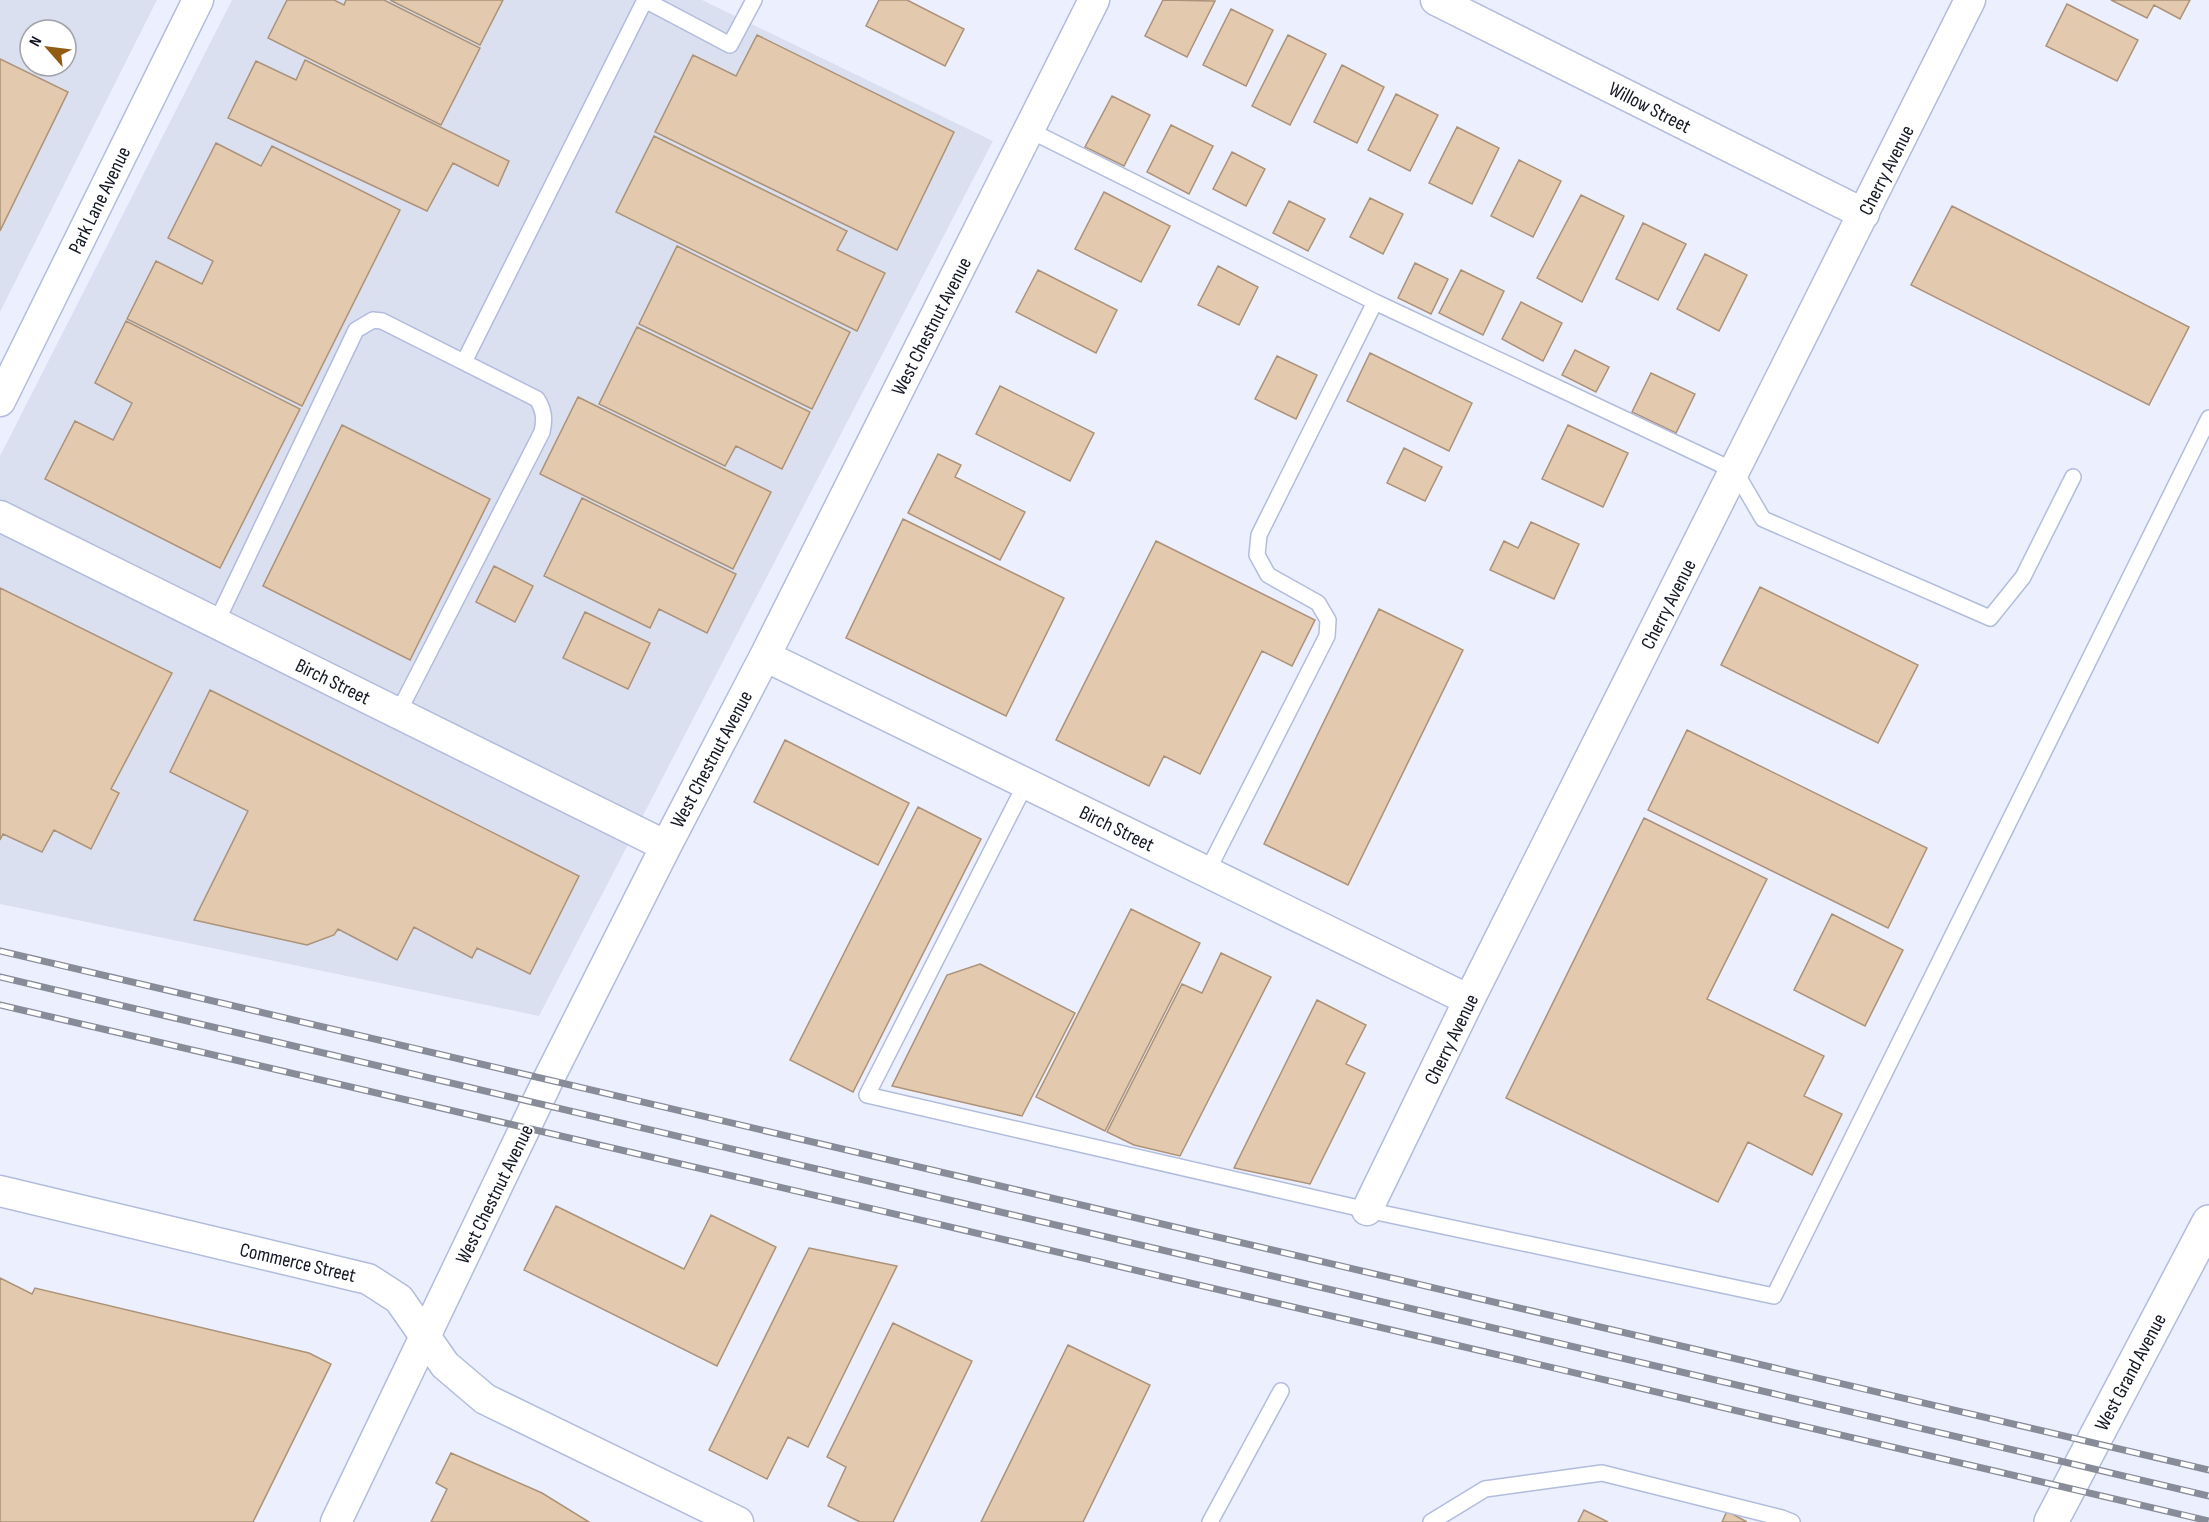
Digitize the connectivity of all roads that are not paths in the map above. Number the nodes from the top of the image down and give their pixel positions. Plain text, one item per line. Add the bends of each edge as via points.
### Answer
1 (198, 0) edge
2 (754, 0) edge
3 (1094, 0) edge
4 (1436, 0) edge
5 (1971, 0) edge
6 (1029, 130) junction
7 (1864, 214) junction
8 (1375, 302) junction
9 (464, 362) junction
10 (0, 401) edge
11 (2209, 418) edge
12 (1735, 471) junction
13 (2073, 477) dead end
14 (0, 516) edge
15 (216, 623) junction
16 (765, 656) junction
17 (398, 713) junction
18 (1026, 783) junction
19 (666, 846) junction
20 (1207, 872) junction
21 (1469, 1000) junction
22 (0, 1191) edge
23 (1368, 1210) junction
24 (2209, 1222) edge
25 (426, 1336) junction
26 (1281, 1391) dead end
27 (336, 1522) edge
28 (738, 1522) edge
29 (1210, 1522) edge
30 (1431, 1522) edge
31 (1792, 1522) edge
32 (2051, 1522) edge

1 - 10 street, Park Lane Avenue
2 - 9 lane via 730,45 645,0
3 - 6 street, West Chestnut Avenue
4 - 7 street, Willow Street
5 - 7 street, Cherry Avenue
6 - 8 lane
6 - 16 street, West Chestnut Avenue
7 - 12 street, Cherry Avenue
8 - 12 lane
8 - 20 lane via 1259,535 1257,555 1268,575 1318,603 1328,620 1326,636
9 - 15 lane via 382,321 373,320 356,330
9 - 17 lane via 537,399 543,409 542,432
11 - 23 lane via 1774,1296
12 - 13 lane via 1763,519 1990,618 2023,577
12 - 21 street, Cherry Avenue
14 - 15 street, Birch Street
15 - 17 street, Birch Street
16 - 18 street, Birch Street
16 - 19 street, West Chestnut Avenue
17 - 19 street, Birch Street
18 - 20 street, Birch Street
18 - 23 lane via 867,1095
19 - 25 street, West Chestnut Avenue via 548,1080
20 - 21 street, Birch Street
21 - 23 street, Cherry Avenue
22 - 25 street, Commerce Street via 368,1279 399,1299
24 - 32 main road, West Grand Avenue
25 - 27 street, West Chestnut Avenue
25 - 28 street, Commerce Street via 445,1365 485,1398
26 - 29 lane
30 - 31 lane via 1485,1489 1602,1473

